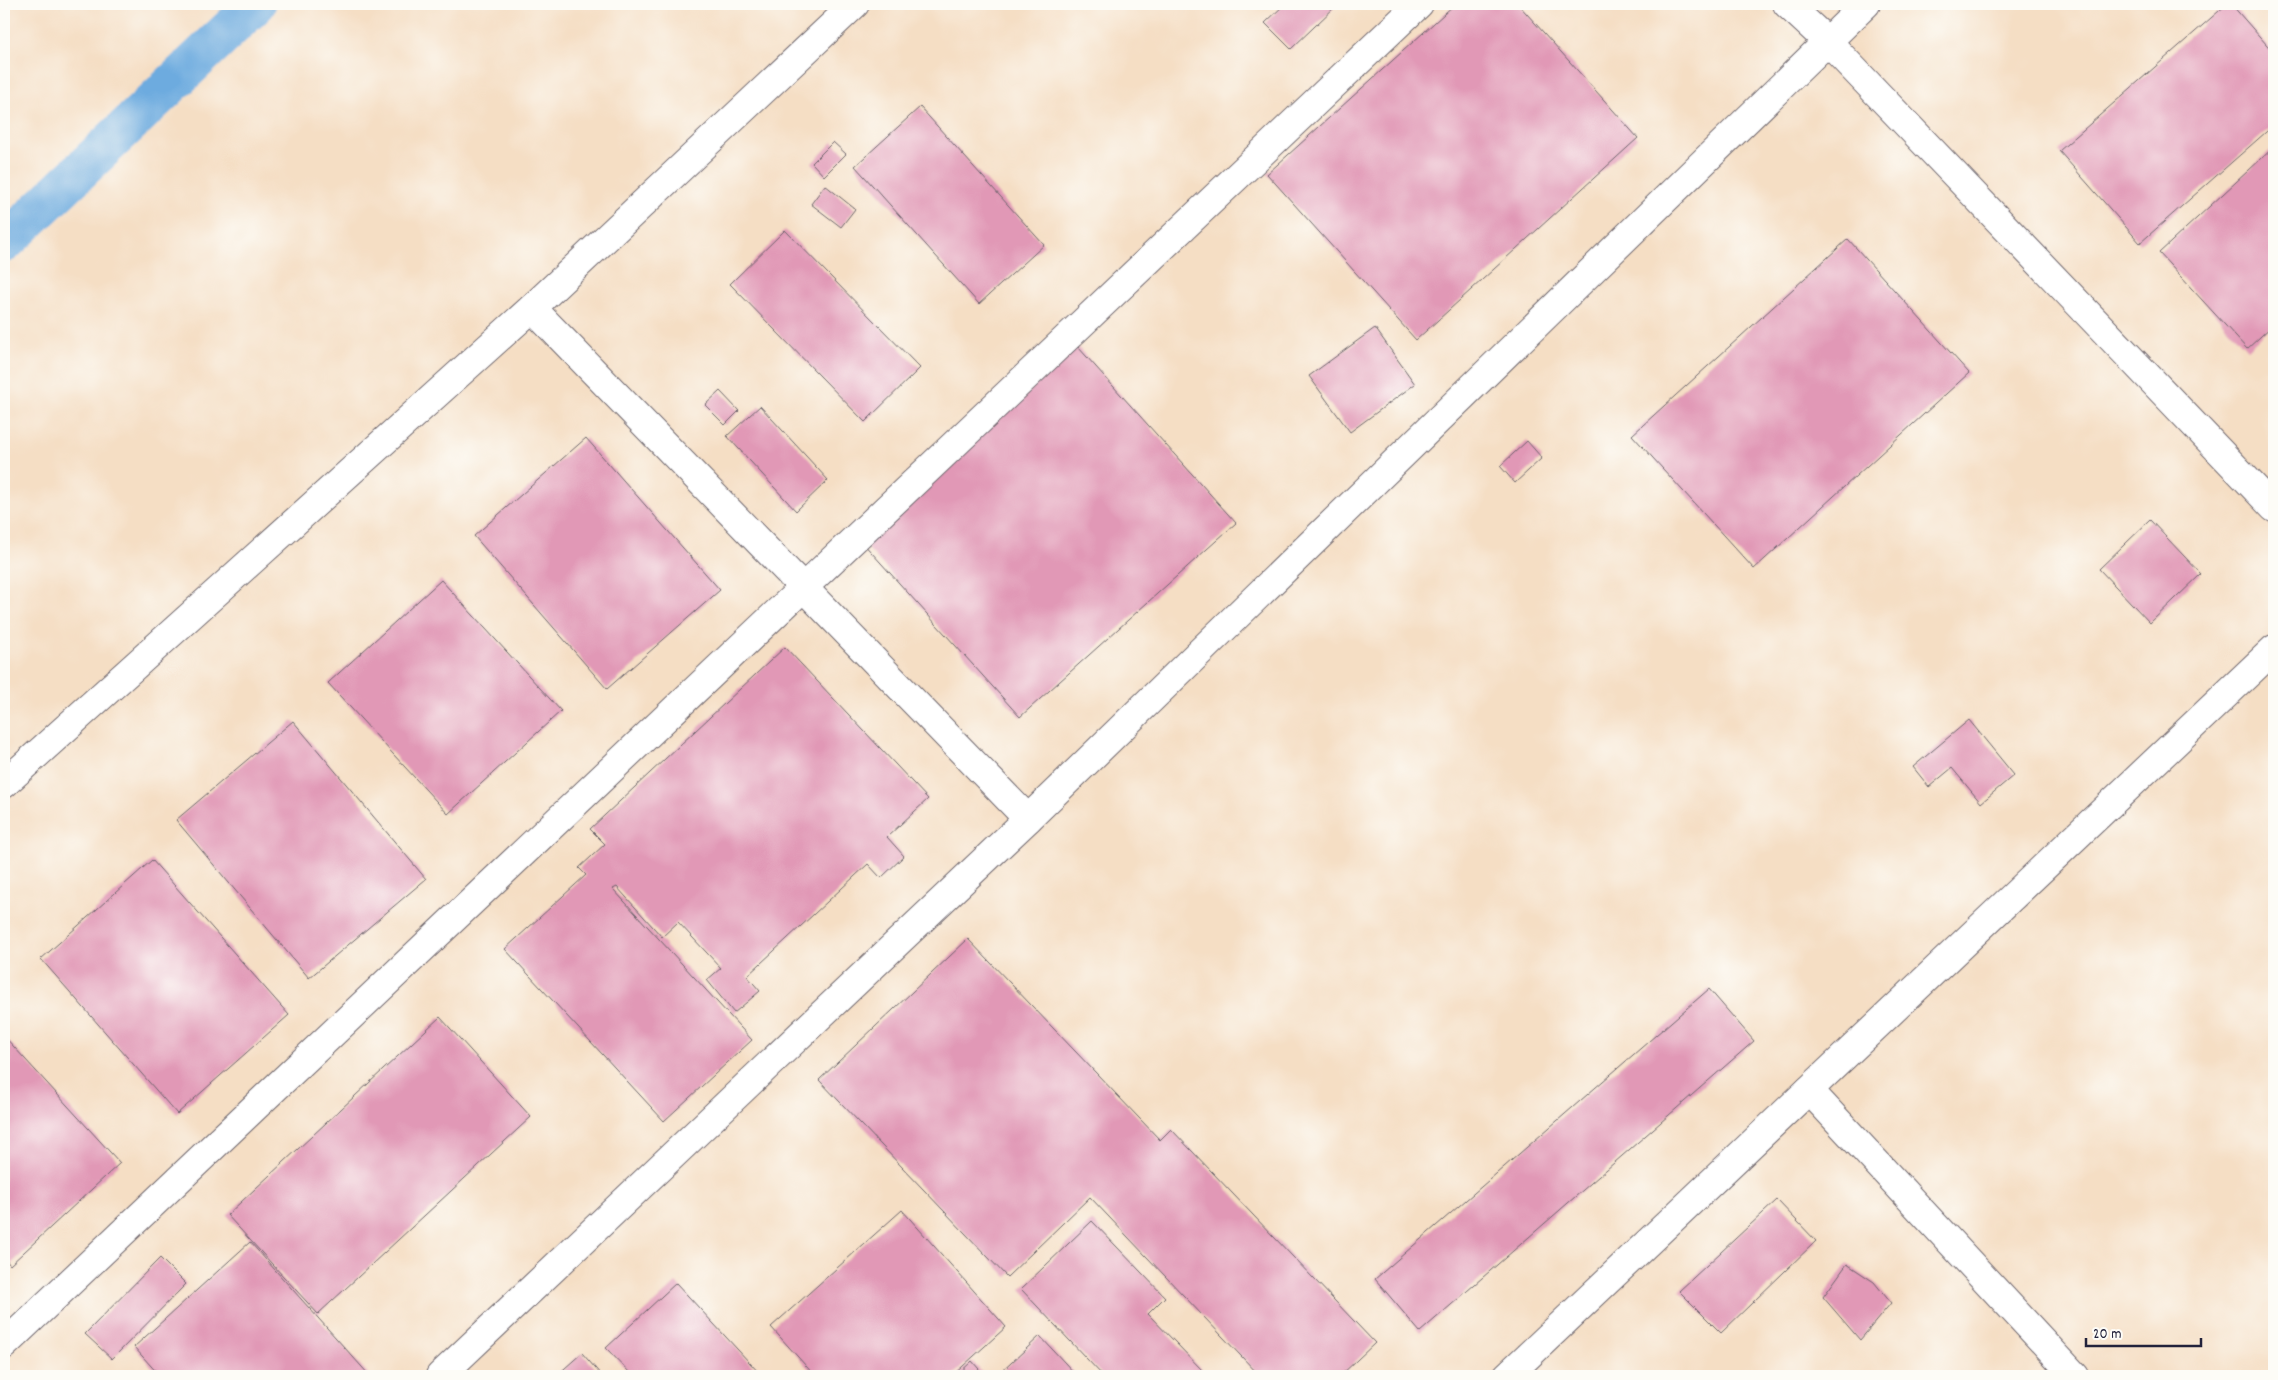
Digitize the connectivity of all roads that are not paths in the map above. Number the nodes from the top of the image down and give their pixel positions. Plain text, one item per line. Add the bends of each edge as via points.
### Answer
1 (855, 4) edge
2 (1418, 4) edge
3 (1787, 4) edge
4 (1866, 4) edge
5 (1827, 41) junction
6 (532, 308) junction
7 (2274, 508) edge
8 (802, 589) junction
9 (2274, 649) edge
10 (4, 784) edge
11 (1028, 819) junction
12 (1809, 1090) junction
13 (4, 1345) edge
14 (440, 1376) edge
15 (1507, 1376) edge
16 (2075, 1376) edge

1 - 6 street
2 - 8 street
3 - 5 street
4 - 5 street
5 - 7 street
5 - 11 street
6 - 8 street
6 - 10 street
8 - 11 street
8 - 13 street
9 - 12 street
11 - 14 street
12 - 15 street
12 - 16 street

